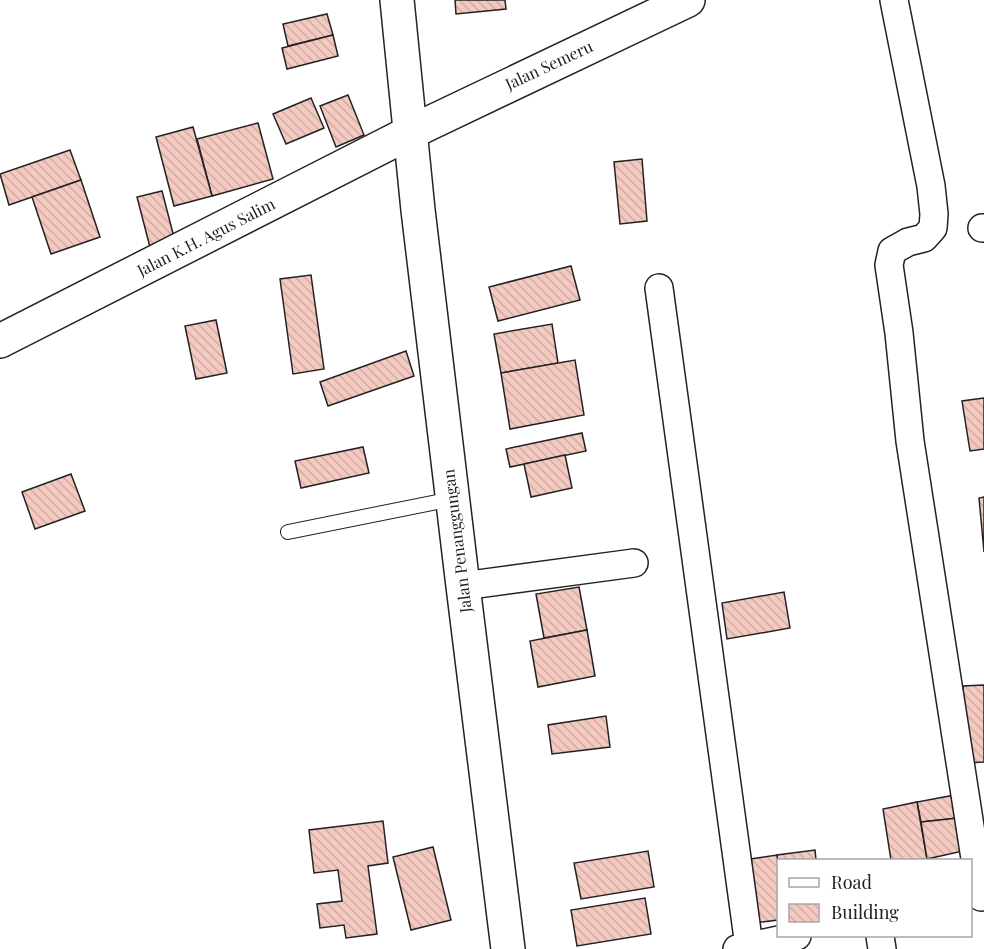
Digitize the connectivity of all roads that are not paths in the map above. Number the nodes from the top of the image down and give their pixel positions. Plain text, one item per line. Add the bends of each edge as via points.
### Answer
1 (397, 0) edge
2 (688, 0) edge
3 (894, 0) edge
4 (411, 132) junction
5 (659, 288) dead end
6 (0, 341) edge
7 (452, 500) junction
8 (288, 532) dead end
9 (634, 563) dead end
10 (463, 586) junction
11 (979, 898) edge
12 (792, 937) edge
13 (743, 948) edge
14 (508, 949) edge

1 - 4 main road, Jalan Penanggungan
2 - 4 main road, Jalan Semeru
3 - 11 street via 934,214 933,228 924,238 892,251 889,265 910,441
4 - 6 main road, Jalan K.H. Agus Salim
4 - 7 main road, Jalan Penanggungan
5 - 13 street
7 - 8 lane
7 - 10 main road, Jalan Penanggungan
9 - 10 street
10 - 14 main road, Jalan Penanggungan
12 - 13 street

